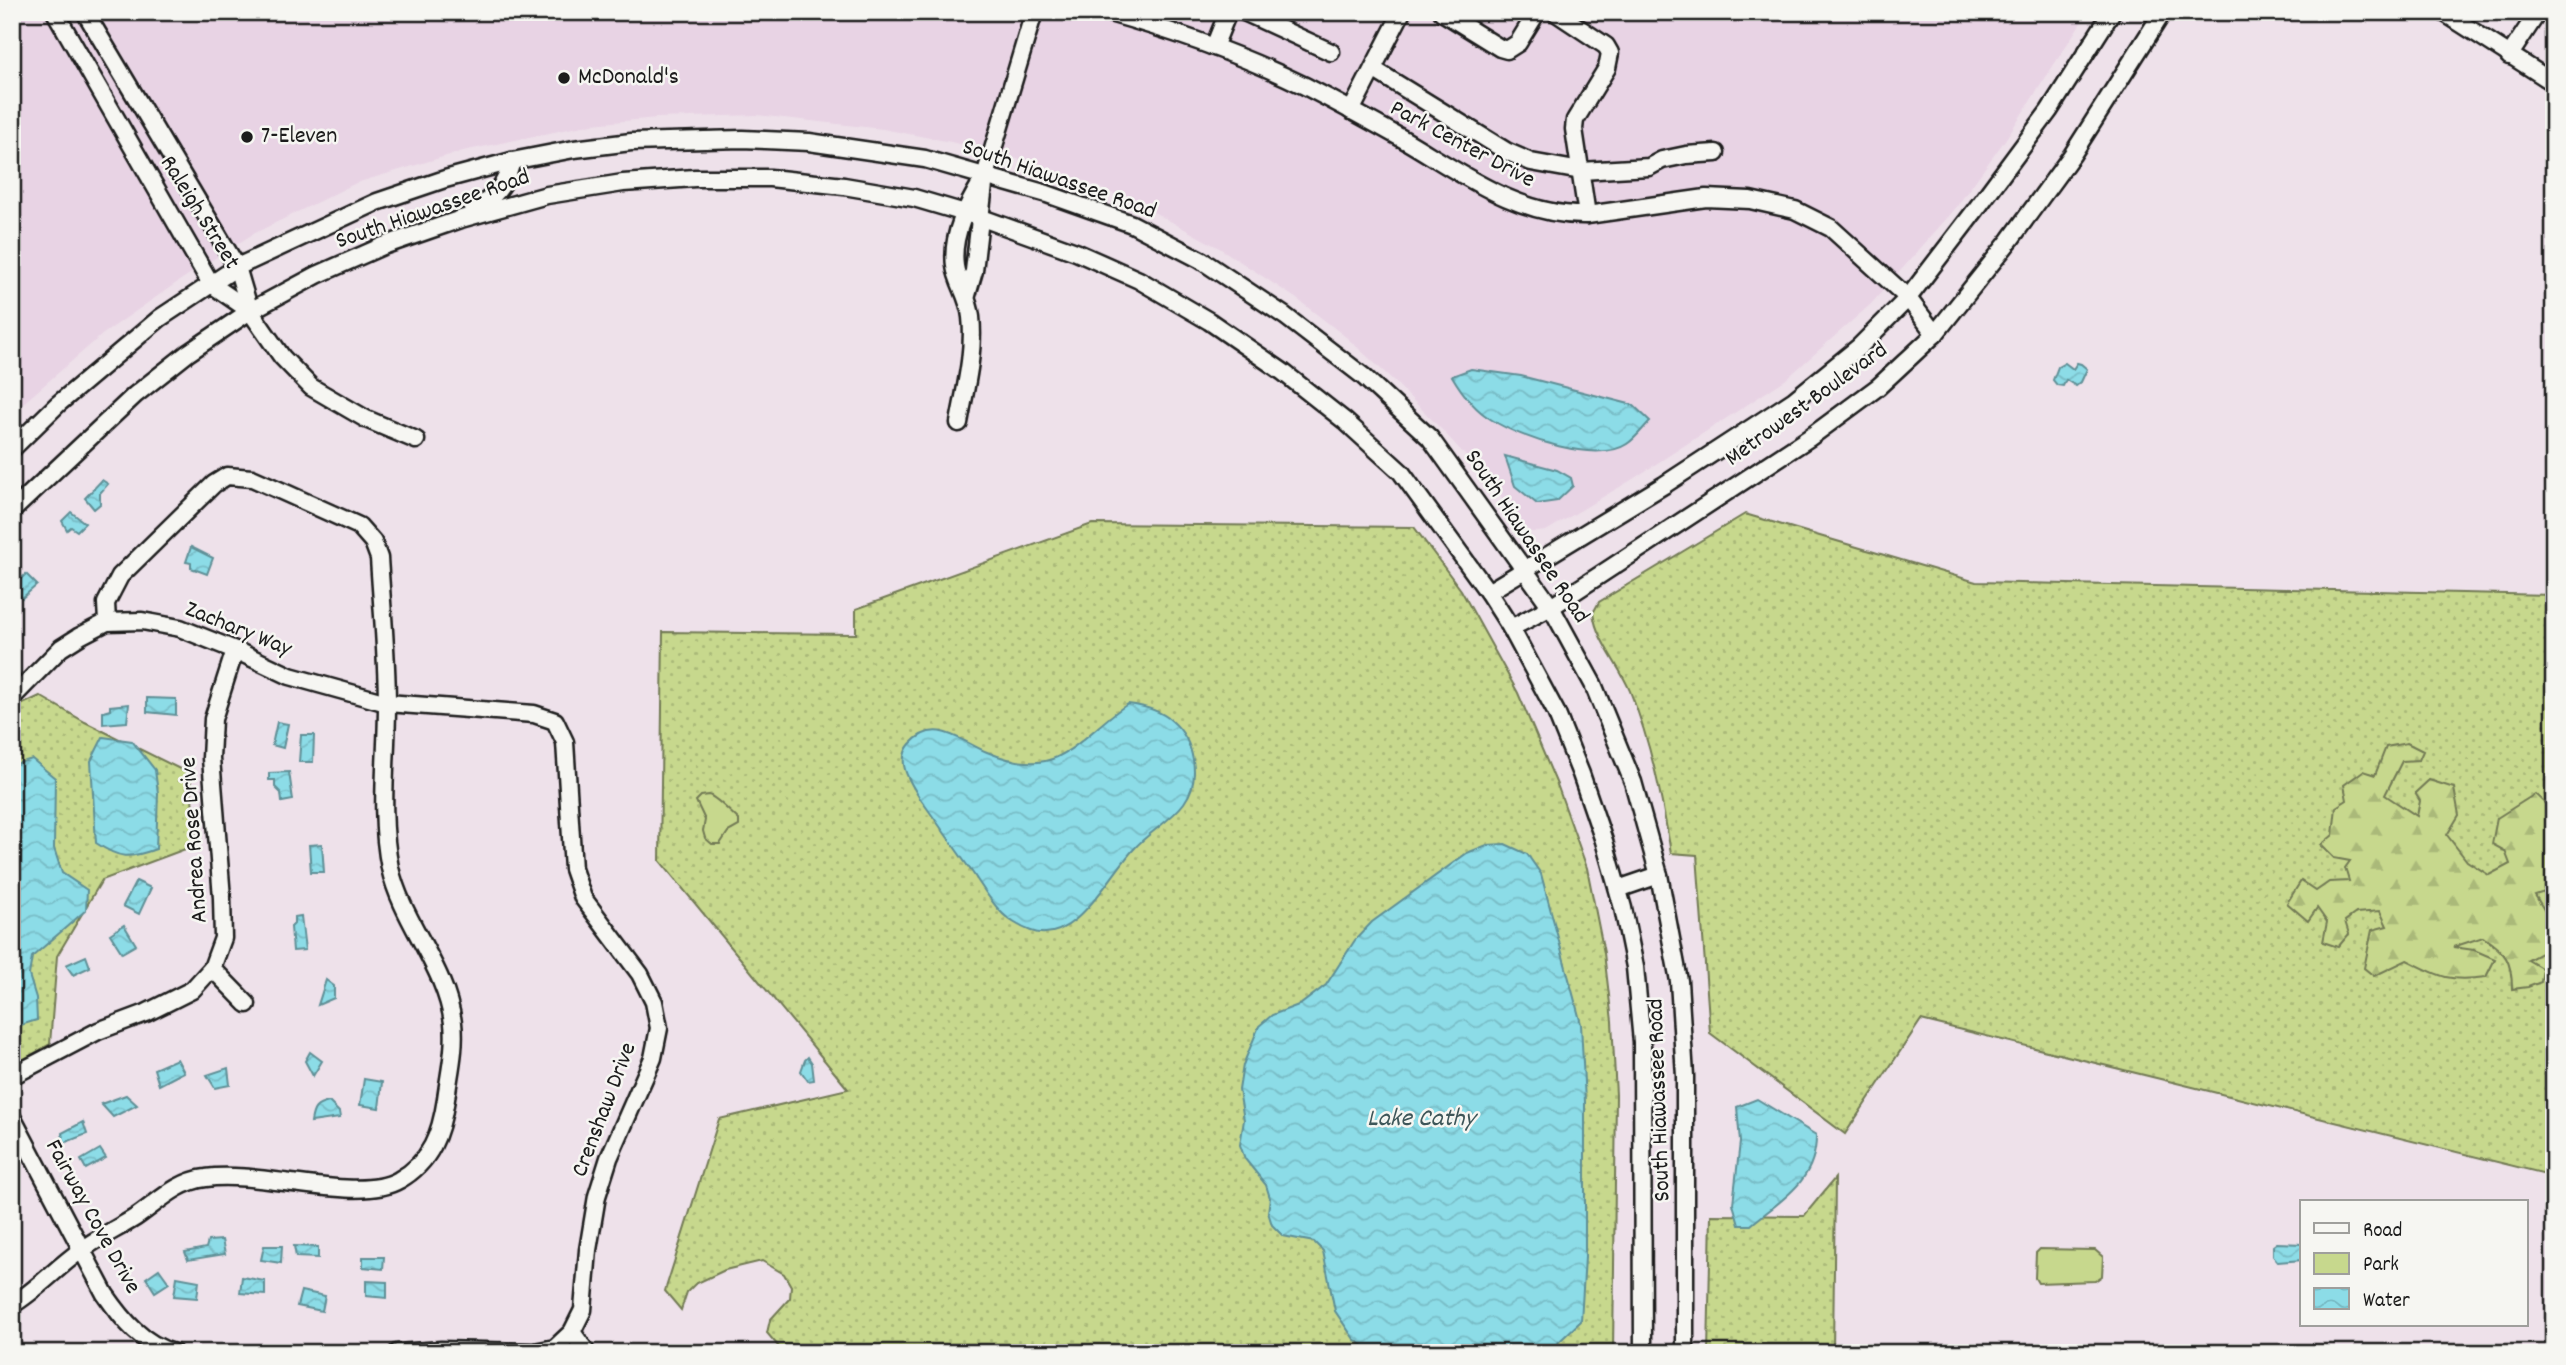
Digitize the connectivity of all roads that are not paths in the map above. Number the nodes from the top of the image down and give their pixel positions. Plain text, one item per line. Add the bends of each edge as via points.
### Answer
1 (55, 12) edge
2 (85, 12) edge
3 (1034, 12) edge
4 (1106, 12) edge
5 (1227, 12) edge
6 (1244, 12) edge
7 (1402, 12) edge
8 (1442, 12) edge
9 (1537, 12) edge
10 (1555, 12) edge
11 (2112, 12) edge
12 (2163, 12) edge
13 (2443, 12) edge
14 (2538, 12) edge
15 (1214, 47) junction
16 (1331, 52) dead end
17 (2510, 56) junction
18 (1373, 69) junction
19 (2554, 83) edge
20 (1351, 111) junction
21 (1716, 153) dead end
22 (512, 161) junction
23 (1581, 172) junction
24 (985, 176) junction
25 (963, 212) junction
26 (1587, 215) junction
27 (982, 218) junction
28 (461, 219) junction
29 (237, 267) junction
30 (211, 284) junction
31 (967, 295) junction
32 (1908, 298) junction
33 (250, 311) junction
34 (1935, 334) junction
35 (959, 424) dead end
36 (415, 440) dead end
37 (12, 449) edge
38 (12, 511) edge
39 (1526, 571) junction
40 (1488, 592) junction
41 (1551, 607) junction
42 (107, 622) junction
43 (1511, 628) junction
44 (235, 650) junction
45 (12, 698) edge
46 (387, 704) junction
47 (1659, 875) junction
48 (1618, 889) junction
49 (212, 968) junction
50 (247, 1003) dead end
51 (12, 1076) edge
52 (12, 1117) edge
53 (80, 1250) junction
54 (12, 1305) edge
55 (572, 1332) junction
56 (174, 1353) edge
57 (397, 1353) edge
58 (587, 1353) edge
59 (1643, 1353) edge
60 (1685, 1353) edge

1 - 30 street, Raleigh Street
2 - 29 street, Raleigh Street
3 - 24 street
4 - 15 street, Park Center Drive
5 - 15 street
6 - 16 street
7 - 18 street
8 - 9 street via 1507,50 1518,43
10 - 23 street via 1610,53 1607,68 1575,120
11 - 32 street, Metrowest Boulevard via 2049,111
12 - 34 street, Metrowest Boulevard via 2072,155
13 - 17 street
14 - 17 street
15 - 20 street, Park Center Drive
17 - 19 street
18 - 20 street
18 - 23 street via 1506,151 1531,162
20 - 26 street, Park Center Drive via 1527,207
21 - 23 street via 1662,159 1649,166
22 - 24 street, South Hiawassee Road via 631,142 742,139 862,148
22 - 28 street via 495,196
22 - 29 street, South Hiawassee Road via 377,202
23 - 26 street
24 - 25 street
24 - 27 street
24 - 39 street, South Hiawassee Road via 1132,224 1201,260 1285,316 1363,376 1430,438
25 - 27 street, South Hiawassee Road
25 - 28 street, South Hiawassee Road via 844,186 770,178 695,178 547,195
25 - 31 street via 956,268
26 - 32 street, Park Center Drive via 1706,198 1750,200 1796,210 1831,228
27 - 31 street
27 - 40 street, South Hiawassee Road via 1139,280 1283,372 1401,472
28 - 33 street, South Hiawassee Road via 383,246
29 - 30 street, South Hiawassee Road
29 - 33 street, Raleigh Street
30 - 33 street, Raleigh Street
30 - 37 street, South Hiawassee Road via 160,318
31 - 35 street via 972,341
32 - 34 street, Park Center Drive
32 - 39 street, Metrowest Boulevard via 1859,347 1794,400
33 - 36 street via 282,357 311,387 366,419
33 - 38 street, South Hiawassee Road via 135,395
34 - 41 street, Metrowest Boulevard via 1878,387 1809,439
39 - 40 street, Metrowest Boulevard
39 - 41 street, South Hiawassee Road
40 - 43 street, South Hiawassee Road
41 - 43 street, Metrowest Boulevard
41 - 47 street, South Hiawassee Road via 1593,684 1633,782
42 - 44 street, Zachary Way via 142,621 180,628
42 - 45 street, Zachary Way via 61,648
42 - 46 street via 106,603 120,576 141,554 214,484 227,476 252,478 359,526 373,542 379,558
43 - 48 street, South Hiawassee Road via 1556,712
44 - 46 street, Zachary Way via 290,676
44 - 49 street, Andrea Rose Drive via 213,719 211,758 223,938
46 - 53 street via 384,802 391,869 407,914 441,981 453,1023 442,1129 424,1161 398,1181 363,1190 251,1177 205,1178 167,1194
46 - 55 street, Crenshaw Drive via 534,714 555,721 565,742 573,869 583,898 640,974 654,1002 659,1028 653,1058 597,1196 583,1310
47 - 48 street
47 - 60 street, South Hiawassee Road via 1679,981 1685,1076
48 - 59 street, South Hiawassee Road via 1635,967 1642,1042
49 - 50 street
49 - 51 street, Andrea Rose Drive via 192,990 98,1031
52 - 53 street, Fairway Cove Drive
53 - 54 street
53 - 56 street, Fairway Cove Drive via 120,1316 140,1337
55 - 57 street via 555,1348 534,1352
55 - 58 street

